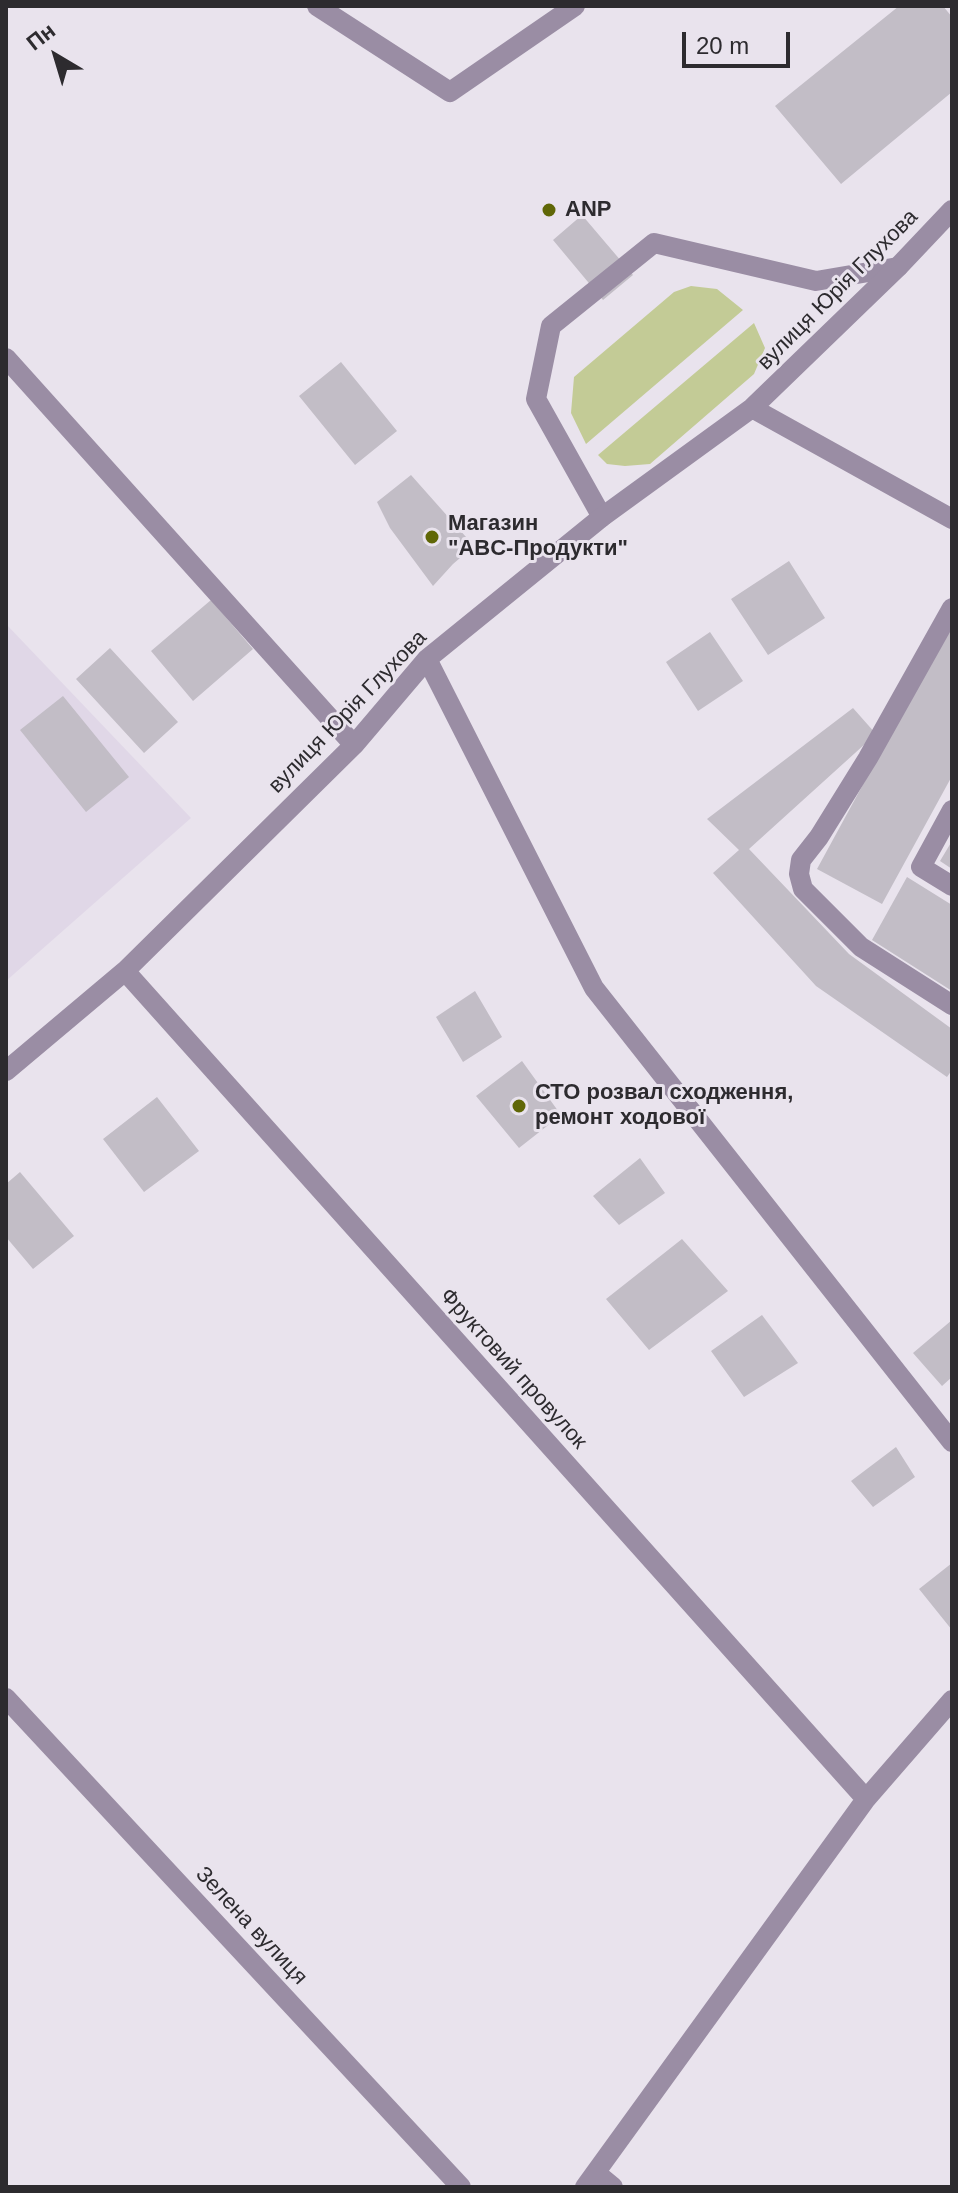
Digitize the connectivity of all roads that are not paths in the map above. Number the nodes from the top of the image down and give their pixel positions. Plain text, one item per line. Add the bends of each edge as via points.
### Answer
1 (317, 6) edge
2 (575, 6) edge
3 (952, 210) edge
4 (898, 267) junction
5 (6, 358) edge
6 (752, 408) junction
7 (602, 517) junction
8 (952, 519) edge
9 (952, 608) edge
10 (427, 659) junction
11 (354, 745) junction
12 (952, 810) edge
13 (952, 886) edge
14 (125, 971) junction
15 (952, 1005) edge
16 (6, 1071) edge
17 (952, 1442) edge
18 (6, 1698) edge
19 (952, 1700) edge
20 (866, 1799) junction
21 (590, 2180) edge
22 (461, 2187) edge
23 (613, 2187) edge

1 - 2 street via 450,92
3 - 4 street, вулиця Юрія Глухова
4 - 6 street, вулиця Юрія Глухова
4 - 7 street via 816,281 654,243 551,326 536,399
5 - 11 street
6 - 7 street, вулиця Юрія Глухова
6 - 8 street
7 - 10 street, вулиця Юрія Глухова
9 - 15 street via 868,758 801,860 799,874 803,889 861,947
10 - 11 street, вулиця Юрія Глухова
10 - 17 street via 594,988
11 - 14 street, вулиця Юрія Глухова
12 - 13 street via 921,867
14 - 16 street, вулиця Юрія Глухова
14 - 20 street, Фруктовий провулок
18 - 22 street, Зелена вулиця
19 - 20 street
20 - 21 street
21 - 23 street

